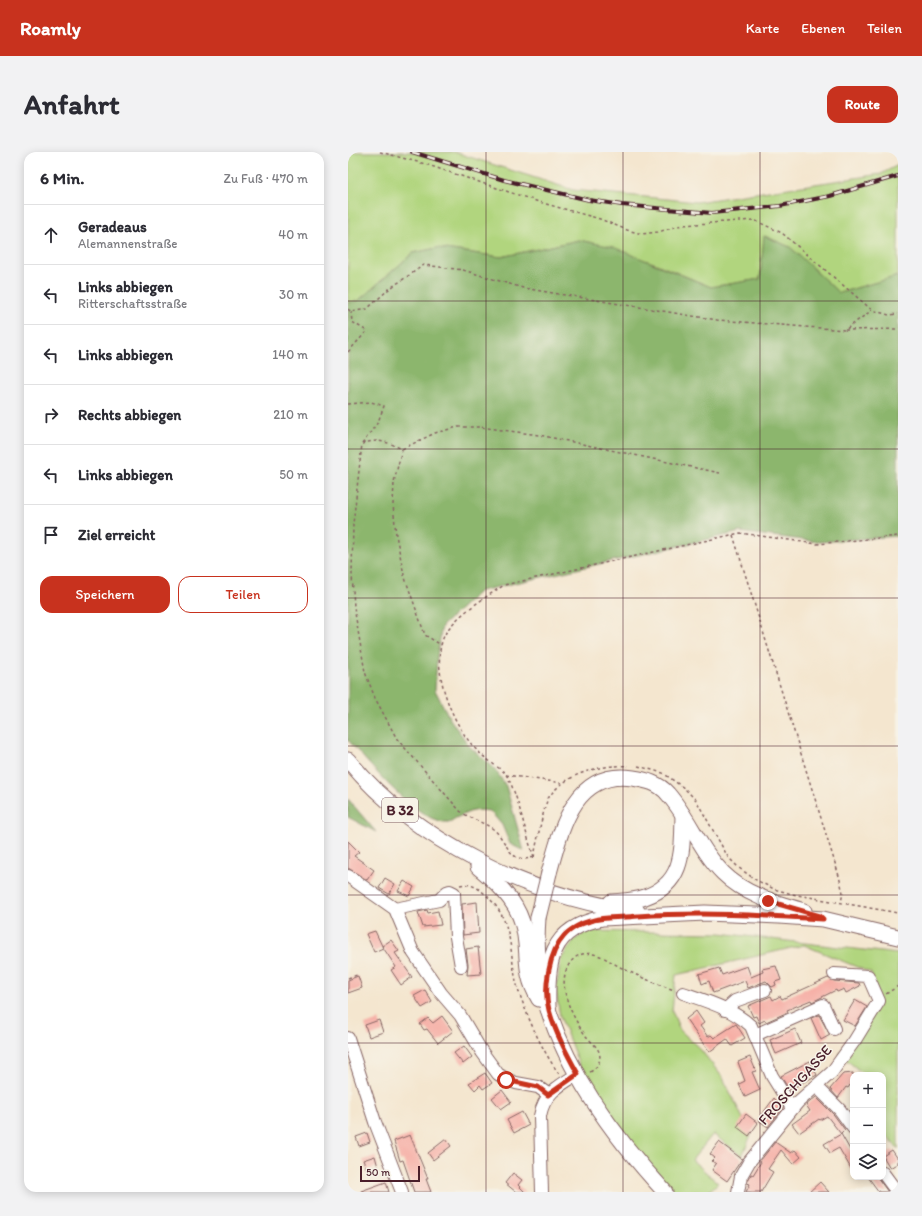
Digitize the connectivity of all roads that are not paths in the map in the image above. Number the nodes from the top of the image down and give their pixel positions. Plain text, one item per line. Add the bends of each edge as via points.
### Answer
1 (348, 760) edge
2 (683, 815) junction
3 (459, 850) junction
4 (348, 876) edge
5 (600, 903) junction
6 (395, 909) junction
7 (670, 914) junction
8 (823, 919) junction
9 (898, 937) edge
10 (461, 966) dead end
11 (834, 974) dead end
12 (765, 990) dead end
13 (683, 993) road end
14 (548, 1009) junction
15 (725, 1010) junction
16 (834, 1029) dead end
17 (755, 1035) junction
18 (348, 1038) edge
19 (579, 1076) junction
20 (817, 1087) junction
21 (548, 1095) junction
22 (792, 1108) junction
23 (850, 1124) edge
24 (886, 1177) edge
25 (402, 1192) edge
26 (542, 1192) edge
27 (664, 1192) edge
28 (738, 1192) edge
29 (897, 1192) edge

1 - 3 main road, B 32 via 372,788 412,821
2 - 5 main road via 682,853 679,868 672,879 644,898
2 - 8 main road via 723,873 745,890 768,901
2 - 14 main road, bridge via 667,793 649,780 624,776 588,787 571,807 563,824 538,918 540,974
3 - 5 main road, B 32 via 525,883
3 - 14 main road via 499,885 519,913 523,922 528,976 538,998
4 - 6 street
5 - 7 main road, B 32 via 629,910
6 - 10 street via 439,900 447,892 454,894 456,937
6 - 21 street via 414,952 431,979 460,1015 498,1074 506,1080 538,1087
7 - 8 main road, B 32 via 705,913
7 - 14 main road via 590,921 564,936 552,955 548,979
8 - 9 main road, B 32
11 - 20 street, FROSCHGASSE via 868,976 879,1001 832,1072
12 - 15 street via 736,1001
13 - 15 street
14 - 19 main road
15 - 17 street via 746,1021
16 - 17 street via 823,1005
17 - 22 street via 772,1076
18 - 25 street via 375,1122
19 - 21 street
19 - 27 main road via 621,1141
20 - 22 street, FROSCHGASSE
20 - 23 street
21 - 26 street via 540,1116
22 - 28 street, FROSCHGASSE via 749,1162 741,1176
24 - 29 street

